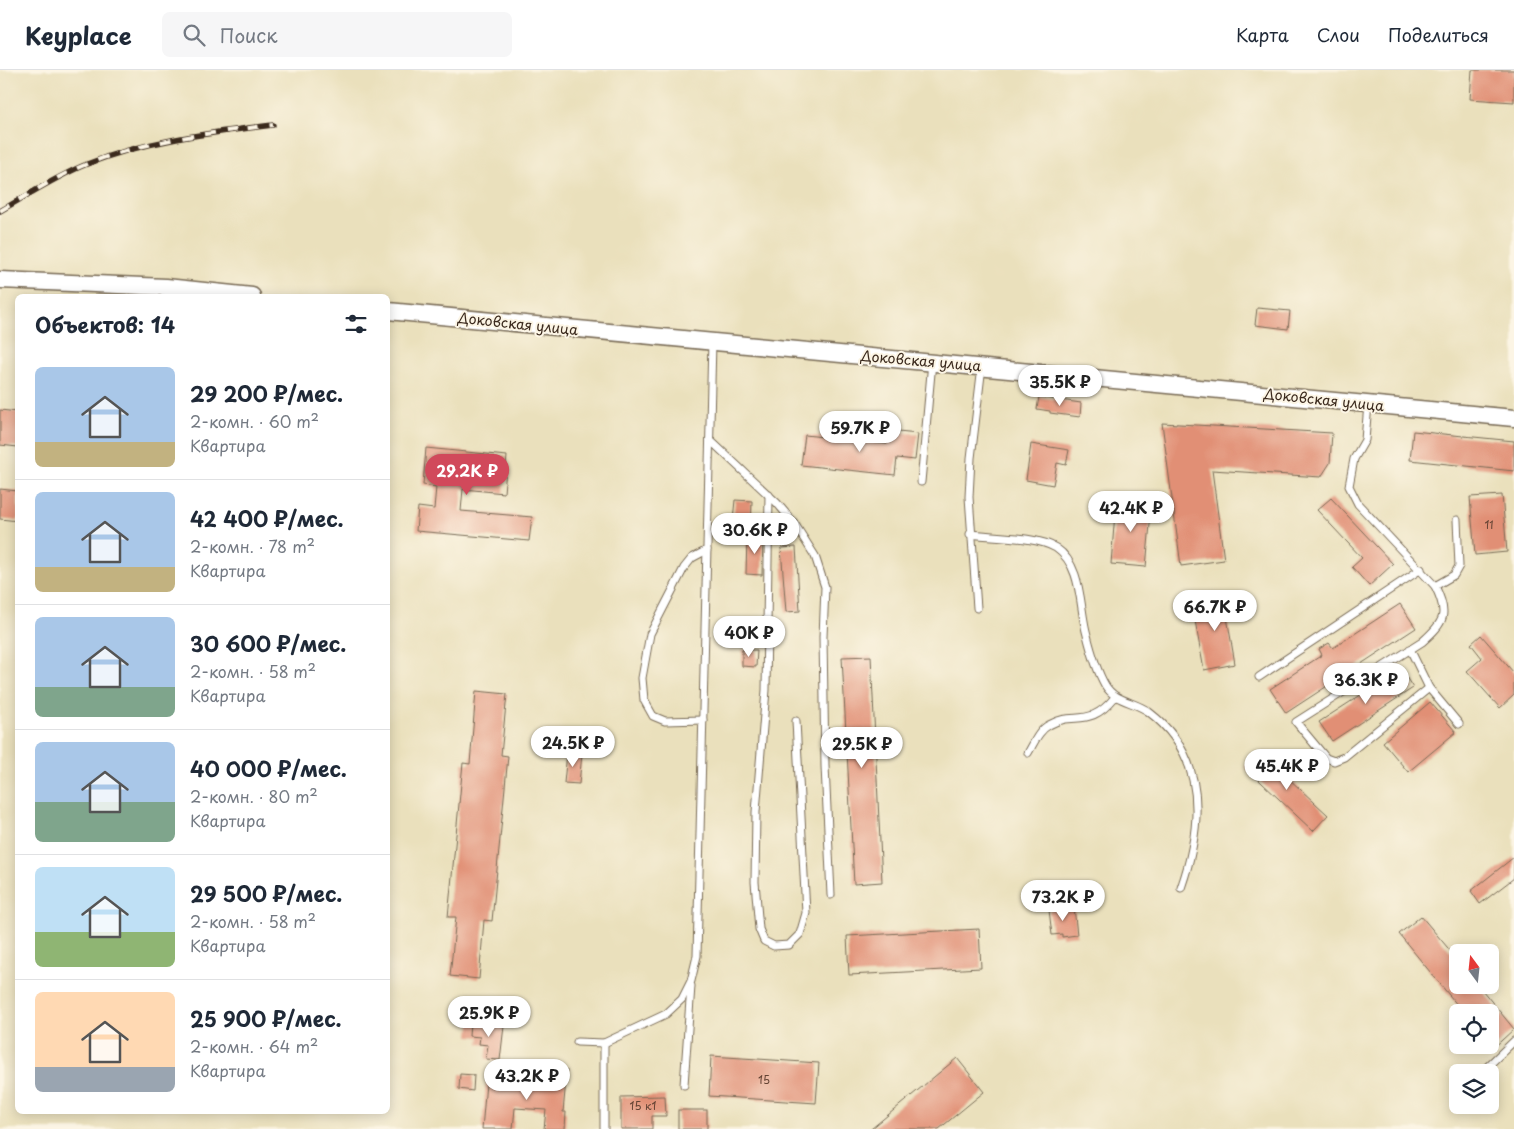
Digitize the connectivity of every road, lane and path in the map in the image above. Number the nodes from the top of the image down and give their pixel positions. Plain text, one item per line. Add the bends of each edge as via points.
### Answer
1 (0, 280) edge
2 (165, 292) edge
3 (208, 294) edge
4 (390, 311) edge
5 (712, 342) junction
6 (932, 361) junction
7 (982, 366) junction
8 (1368, 404) junction
9 (1514, 418) edge
10 (710, 440) junction
11 (921, 482) dead end
12 (769, 495) junction
13 (1457, 520) dead end
14 (970, 534) junction
15 (707, 550) junction
16 (1421, 569) junction
17 (1435, 586) junction
18 (977, 608) dead end
19 (1410, 649) junction
20 (1259, 677) dead end
21 (1429, 688) junction
22 (1115, 697) junction
23 (703, 720) junction
24 (796, 721) dead end
25 (1459, 724) dead end
26 (1028, 753) dead end
27 (1181, 888) dead end
28 (831, 895) dead end
29 (691, 981) junction
30 (1514, 1041) edge
31 (577, 1042) dead end
32 (604, 1043) junction
33 (1490, 1064) edge
34 (684, 1084) dead end
35 (604, 1129) edge

1 - 2 street
2 - 3 street
4 - 5 street, Доковская улица
5 - 6 street, Доковская улица
5 - 10 lane
6 - 7 street, Доковская улица
6 - 11 lane
7 - 8 street, Доковская улица
7 - 14 lane via 970,458
8 - 9 street, Доковская улица
8 - 16 lane via 1365,440 1354,460 1349,486 1358,504
10 - 12 lane
10 - 15 lane
12 - 24 lane via 766,690 756,812 755,882 759,928 764,941 774,946 789,945 800,934 806,912
12 - 28 lane via 794,523 815,556 825,587 822,637
13 - 17 lane via 1459,566 1454,575
14 - 18 lane
14 - 22 lane via 1034,541 1055,548 1068,560 1075,576 1087,635 1105,684
15 - 23 lane
15 - 23 lane via 692,558 675,584 650,634 642,678 644,700 653,716 666,721
16 - 17 lane
16 - 20 lane
17 - 19 lane via 1444,615 1438,629
19 - 21 lane
19 - 21 lane via 1296,722 1326,758 1334,761 1344,757
21 - 25 lane
22 - 26 lane via 1093,717 1056,721 1047,726
22 - 27 lane via 1140,706 1155,717 1190,764 1196,792 1196,825 1192,854
23 - 29 lane via 697,956
29 - 32 lane via 682,999 666,1014
29 - 34 lane
30 - 33 lane
31 - 32 lane
32 - 35 lane

